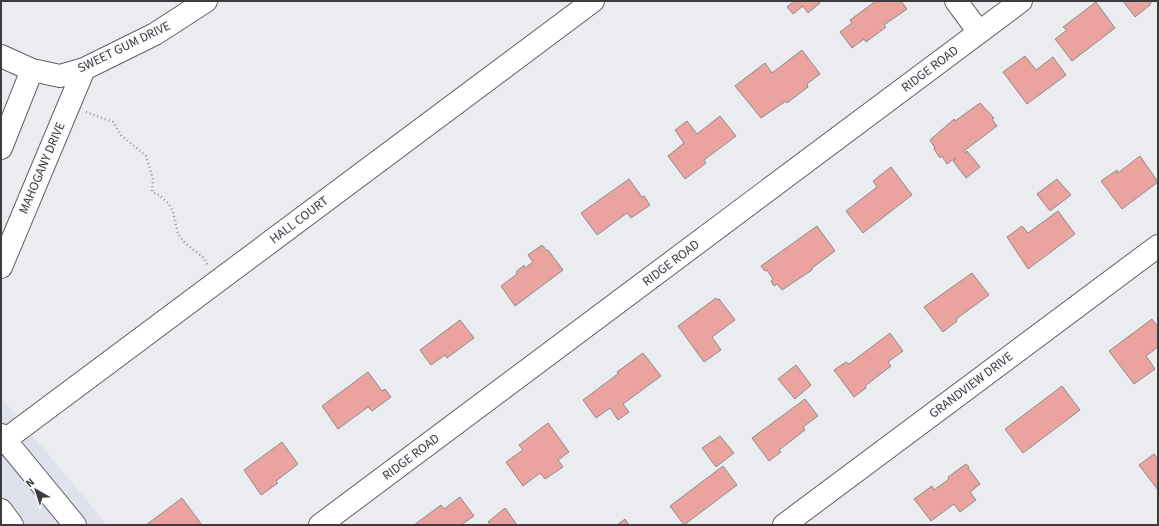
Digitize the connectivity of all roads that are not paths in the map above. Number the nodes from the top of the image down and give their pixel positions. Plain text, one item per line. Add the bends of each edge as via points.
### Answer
1 (206, 1) edge
2 (593, 1) edge
3 (956, 1) edge
4 (1021, 1) edge
5 (979, 32) junction
6 (1, 56) edge
7 (84, 69) junction
8 (32, 70) junction
9 (1, 148) edge
10 (1158, 246) edge
11 (1, 267) edge
12 (3, 438) edge
13 (1, 510) edge
14 (12, 525) edge
15 (75, 525) edge
16 (320, 525) edge
17 (784, 525) edge

1 - 7 street, SWEET GUM DRIVE via 155,34
2 - 12 street, HALL COURT via 220,280
3 - 5 street
4 - 5 street, RIDGE ROAD
5 - 16 street, RIDGE ROAD
6 - 8 street
7 - 8 street, SWEET GUM DRIVE via 60,76
7 - 11 street, MAHOGANY DRIVE
8 - 9 street
10 - 17 street, GRANDVIEW DRIVE
12 - 15 street
13 - 14 street

